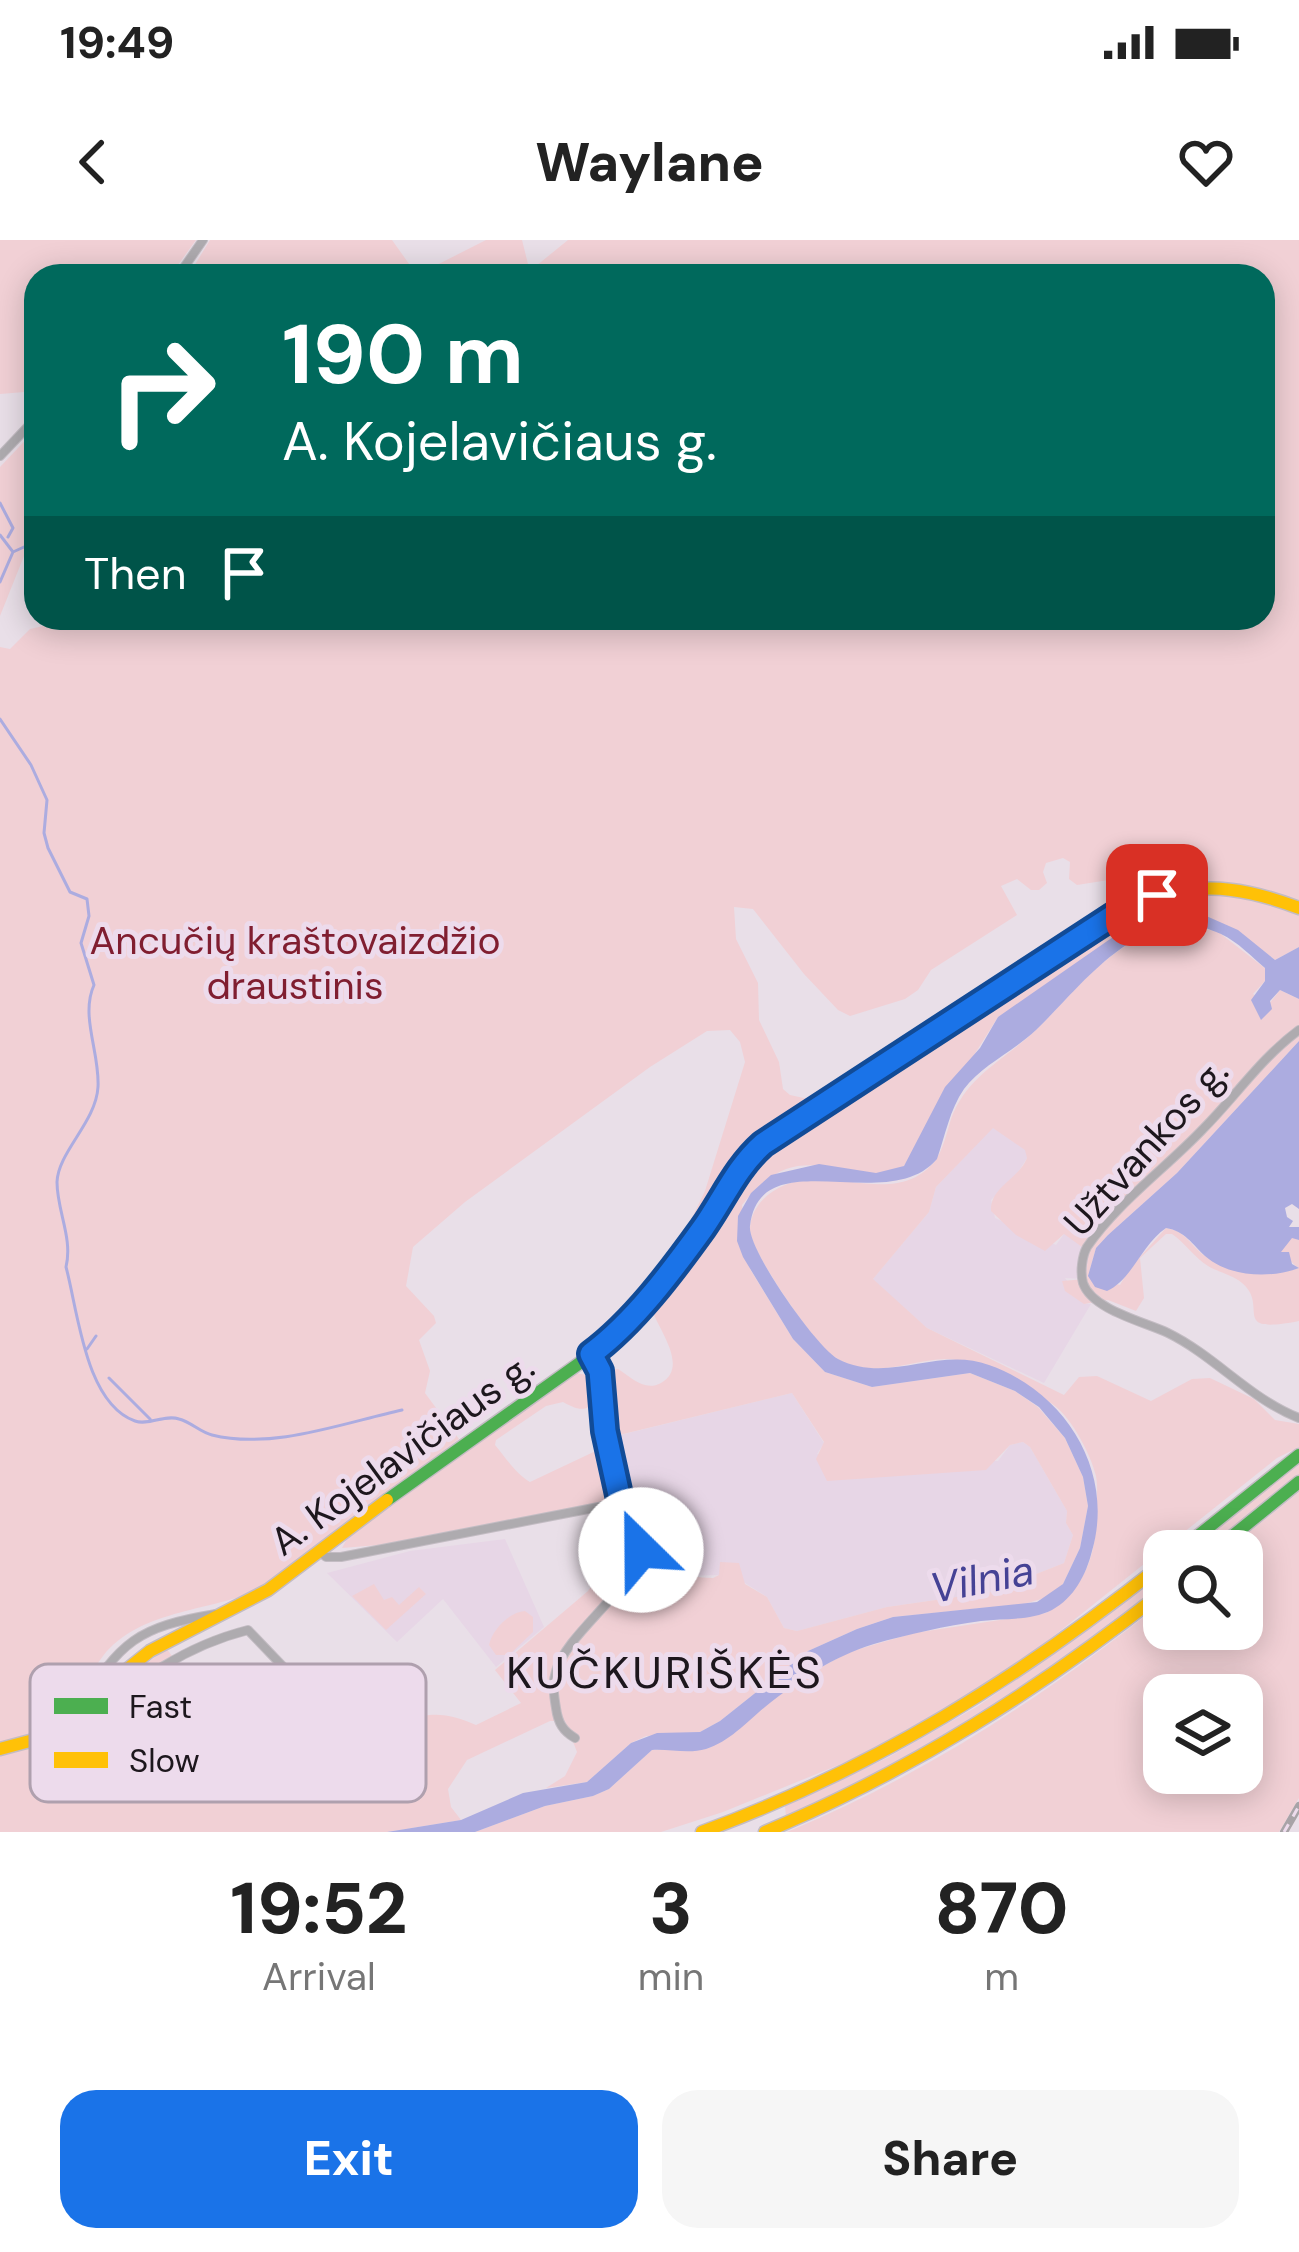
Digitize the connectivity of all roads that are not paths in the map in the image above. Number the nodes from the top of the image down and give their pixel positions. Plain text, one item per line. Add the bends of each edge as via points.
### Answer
1 (24, 431) edge
2 (0, 456) edge
3 (1299, 908) edge
4 (1299, 1030) edge
5 (591, 1354) junction
6 (1299, 1418) edge
7 (1299, 1455) edge
8 (1299, 1482) edge
9 (621, 1504) junction
10 (1205, 1530) edge
11 (1240, 1530) edge
12 (319, 1551) junction
13 (1143, 1580) edge
14 (1143, 1608) edge
15 (134, 1664) edge
16 (166, 1664) edge
17 (281, 1664) edge
18 (575, 1738) dead end
19 (30, 1741) edge
20 (0, 1749) edge
21 (768, 1808) junction
22 (702, 1832) edge
23 (764, 1832) edge

1 - 2 street
3 - 5 street, A. Kojelavičiaus g. via 1194,887 1116,914 763,1144 621,1328
4 - 6 street, Užtvankos g. via 1088,1246 1082,1273 1093,1297 1177,1337
5 - 9 street
5 - 12 street, A. Kojelavičiaus g.
7 - 10 street
8 - 11 street
9 - 12 street via 352,1556
9 - 18 street via 642,1530 635,1567 572,1639 555,1672 557,1717
12 - 15 street, A. Kojelavičiaus g. via 268,1590
13 - 21 street via 982,1699
14 - 23 street via 940,1750
16 - 17 street via 248,1630
19 - 20 street, A. Kojelavičiaus g.
21 - 22 street
21 - 23 street via 780,1809 781,1817

